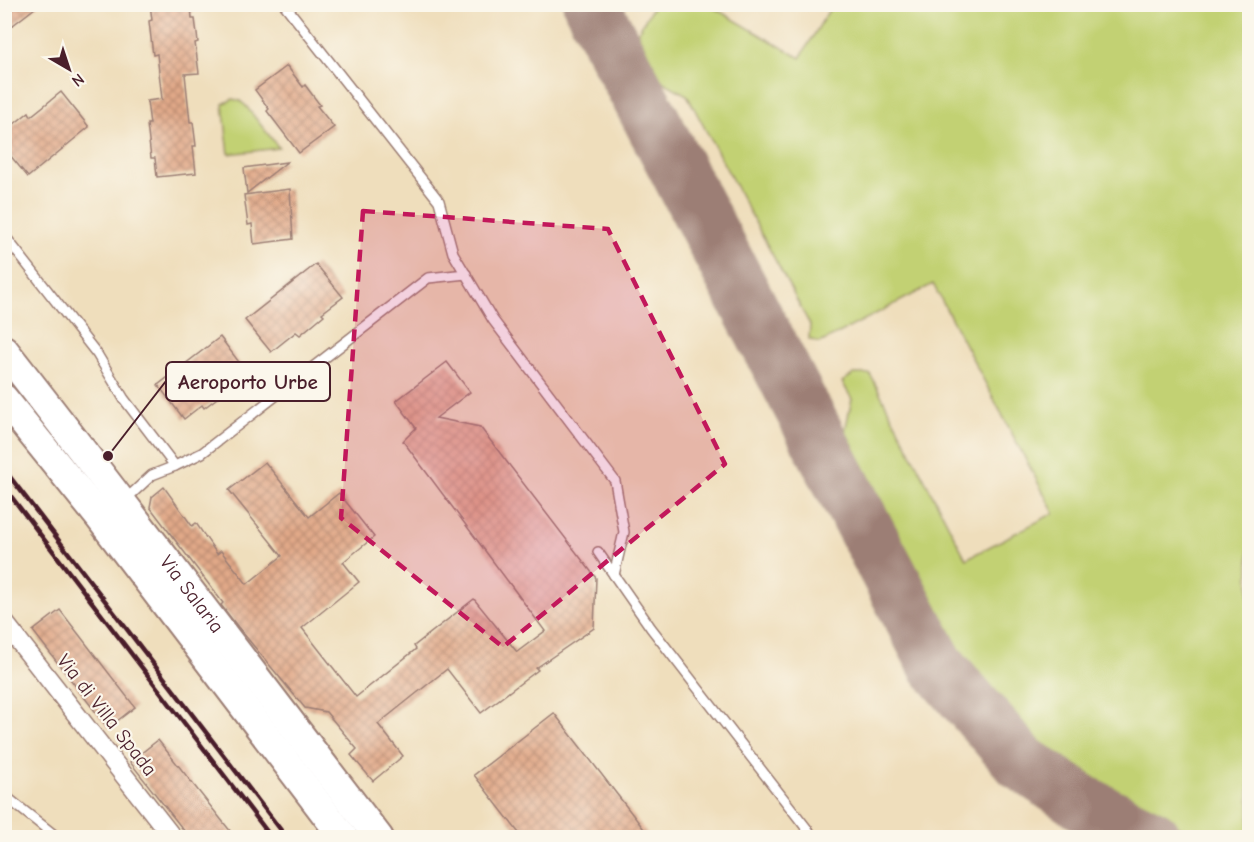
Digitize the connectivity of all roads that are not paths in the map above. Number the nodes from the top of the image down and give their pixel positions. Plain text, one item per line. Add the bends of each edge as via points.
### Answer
1 (284, 4) edge
2 (4, 235) edge
3 (466, 274) junction
4 (4, 350) edge
5 (4, 399) edge
6 (175, 466) junction
7 (123, 501) junction
8 (100, 519) junction
9 (598, 552) dead end
10 (614, 575) junction
11 (4, 622) edge
12 (4, 795) edge
13 (58, 837) edge
14 (173, 837) edge
15 (344, 837) edge
16 (379, 837) edge
17 (814, 837) edge

1 - 3 lane via 439,201 453,253
2 - 6 lane via 97,354 124,399
3 - 6 lane via 428,278 202,453
3 - 10 lane via 493,320 615,482 624,532
4 - 7 main road, Via Salaria
5 - 8 main road, Via Salaria
6 - 7 lane via 152,476
7 - 8 street
7 - 16 main road, Via Salaria
8 - 15 main road, Via Salaria
9 - 10 lane
10 - 17 lane
11 - 14 street, Via di Villa Spada
12 - 13 lane

